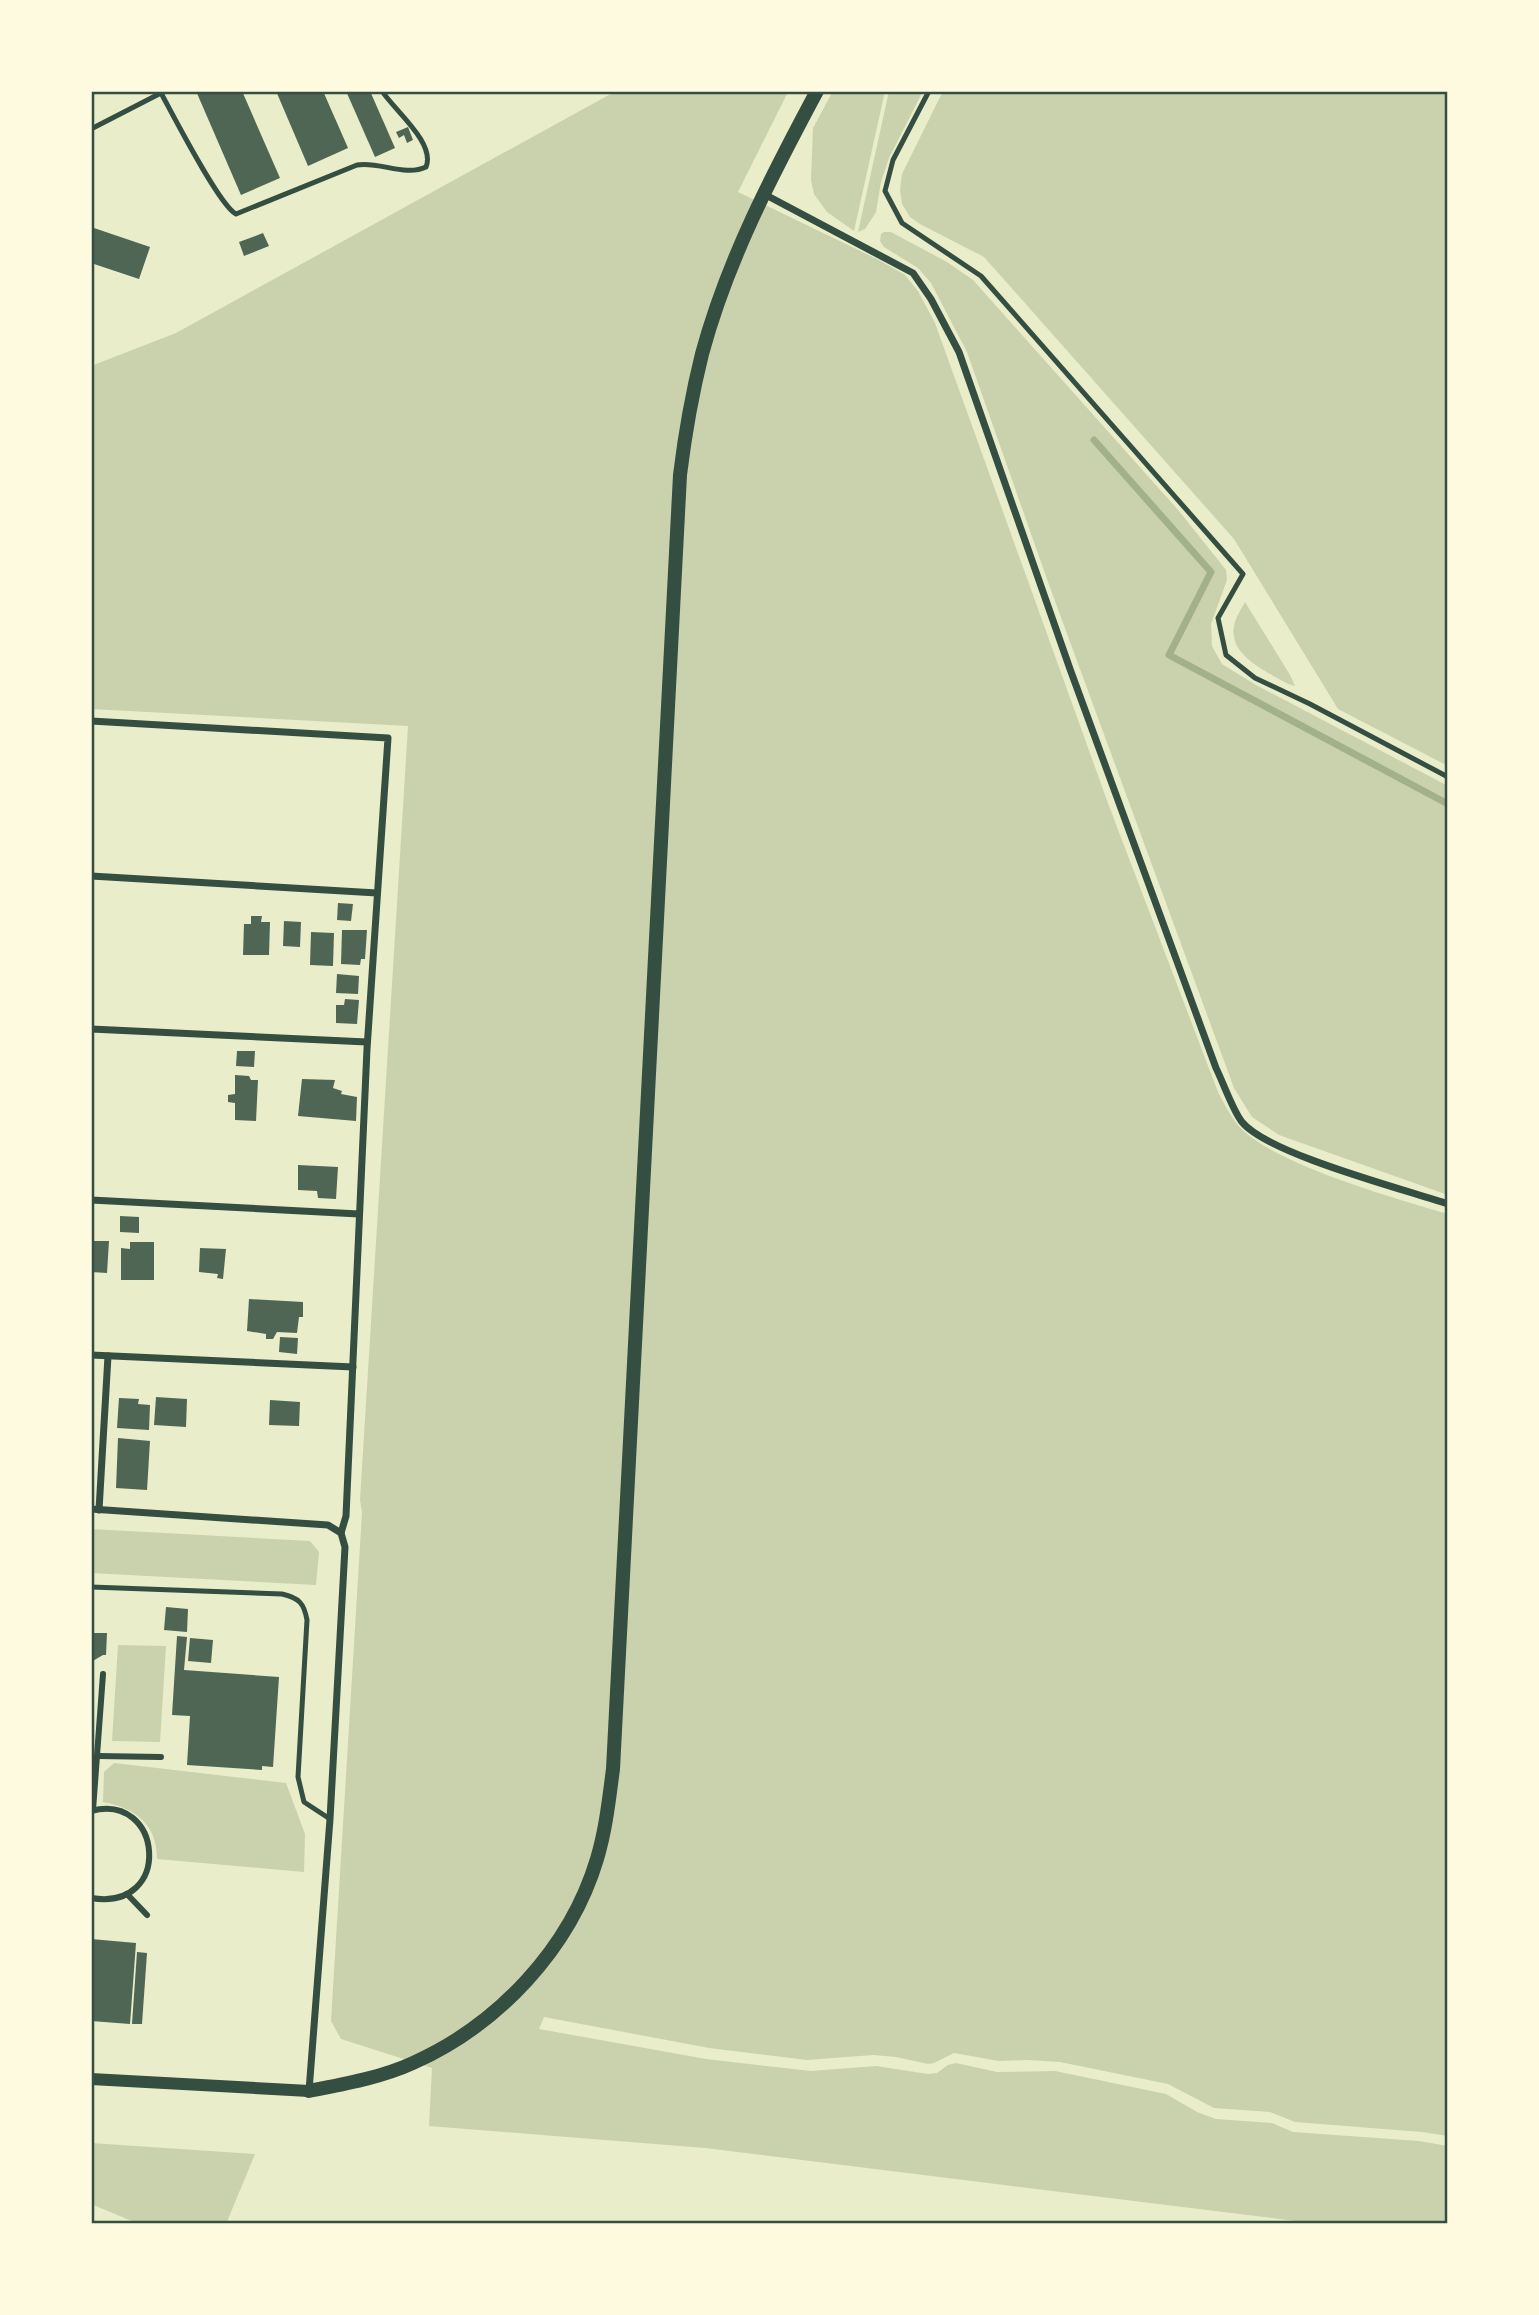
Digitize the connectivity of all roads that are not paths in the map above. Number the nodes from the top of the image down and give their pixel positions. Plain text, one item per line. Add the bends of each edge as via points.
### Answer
1 (382, 91) edge
2 (817, 91) edge
3 (929, 91) edge
4 (160, 92) edge
5 (91, 129) edge
6 (764, 194) junction
7 (91, 721) edge
8 (1448, 777) edge
9 (91, 876) edge
10 (377, 892) junction
11 (91, 1029) edge
12 (367, 1042) junction
13 (91, 1200) edge
14 (1448, 1204) edge
15 (359, 1214) junction
16 (91, 1355) edge
17 (108, 1356) junction
18 (353, 1367) junction
19 (95, 1509) edge
20 (341, 1533) junction
21 (91, 1587) edge
22 (103, 1674) dead end
23 (98, 1756) junction
24 (161, 1757) dead end
25 (92, 1811) edge
26 (330, 1819) junction
27 (127, 1894) junction
28 (91, 1898) edge
29 (147, 1915) dead end
30 (91, 2080) edge
31 (309, 2091) junction

1 - 4 lane via 412,126 428,157 426,167 357,165 236,214 215,188
2 - 6 main road
3 - 8 lane via 893,160 885,191 902,223 981,276 1243,573 1218,618 1226,655 1255,678
4 - 5 lane
6 - 14 street via 913,272 959,352 1216,1068 1242,1122 1271,1143 1310,1159
6 - 31 main road via 705,344 680,475 614,1759 605,1829 574,1916 536,1971 497,2010 466,2034 411,2064
7 - 10 street via 388,738
9 - 10 street
10 - 12 street
11 - 12 street
12 - 15 street
13 - 15 street
15 - 18 street
16 - 17 street
17 - 18 street
17 - 19 street
18 - 20 street via 346,1516
19 - 20 street via 328,1525
20 - 26 street via 345,1547
21 - 26 lane via 296,1598 304,1606 307,1620 298,1777 304,1802
22 - 23 street
23 - 24 street
23 - 25 street
25 - 27 street via 128,1815 147,1837 149,1866 143,1880
26 - 31 street
27 - 28 street
27 - 29 street
30 - 31 street

